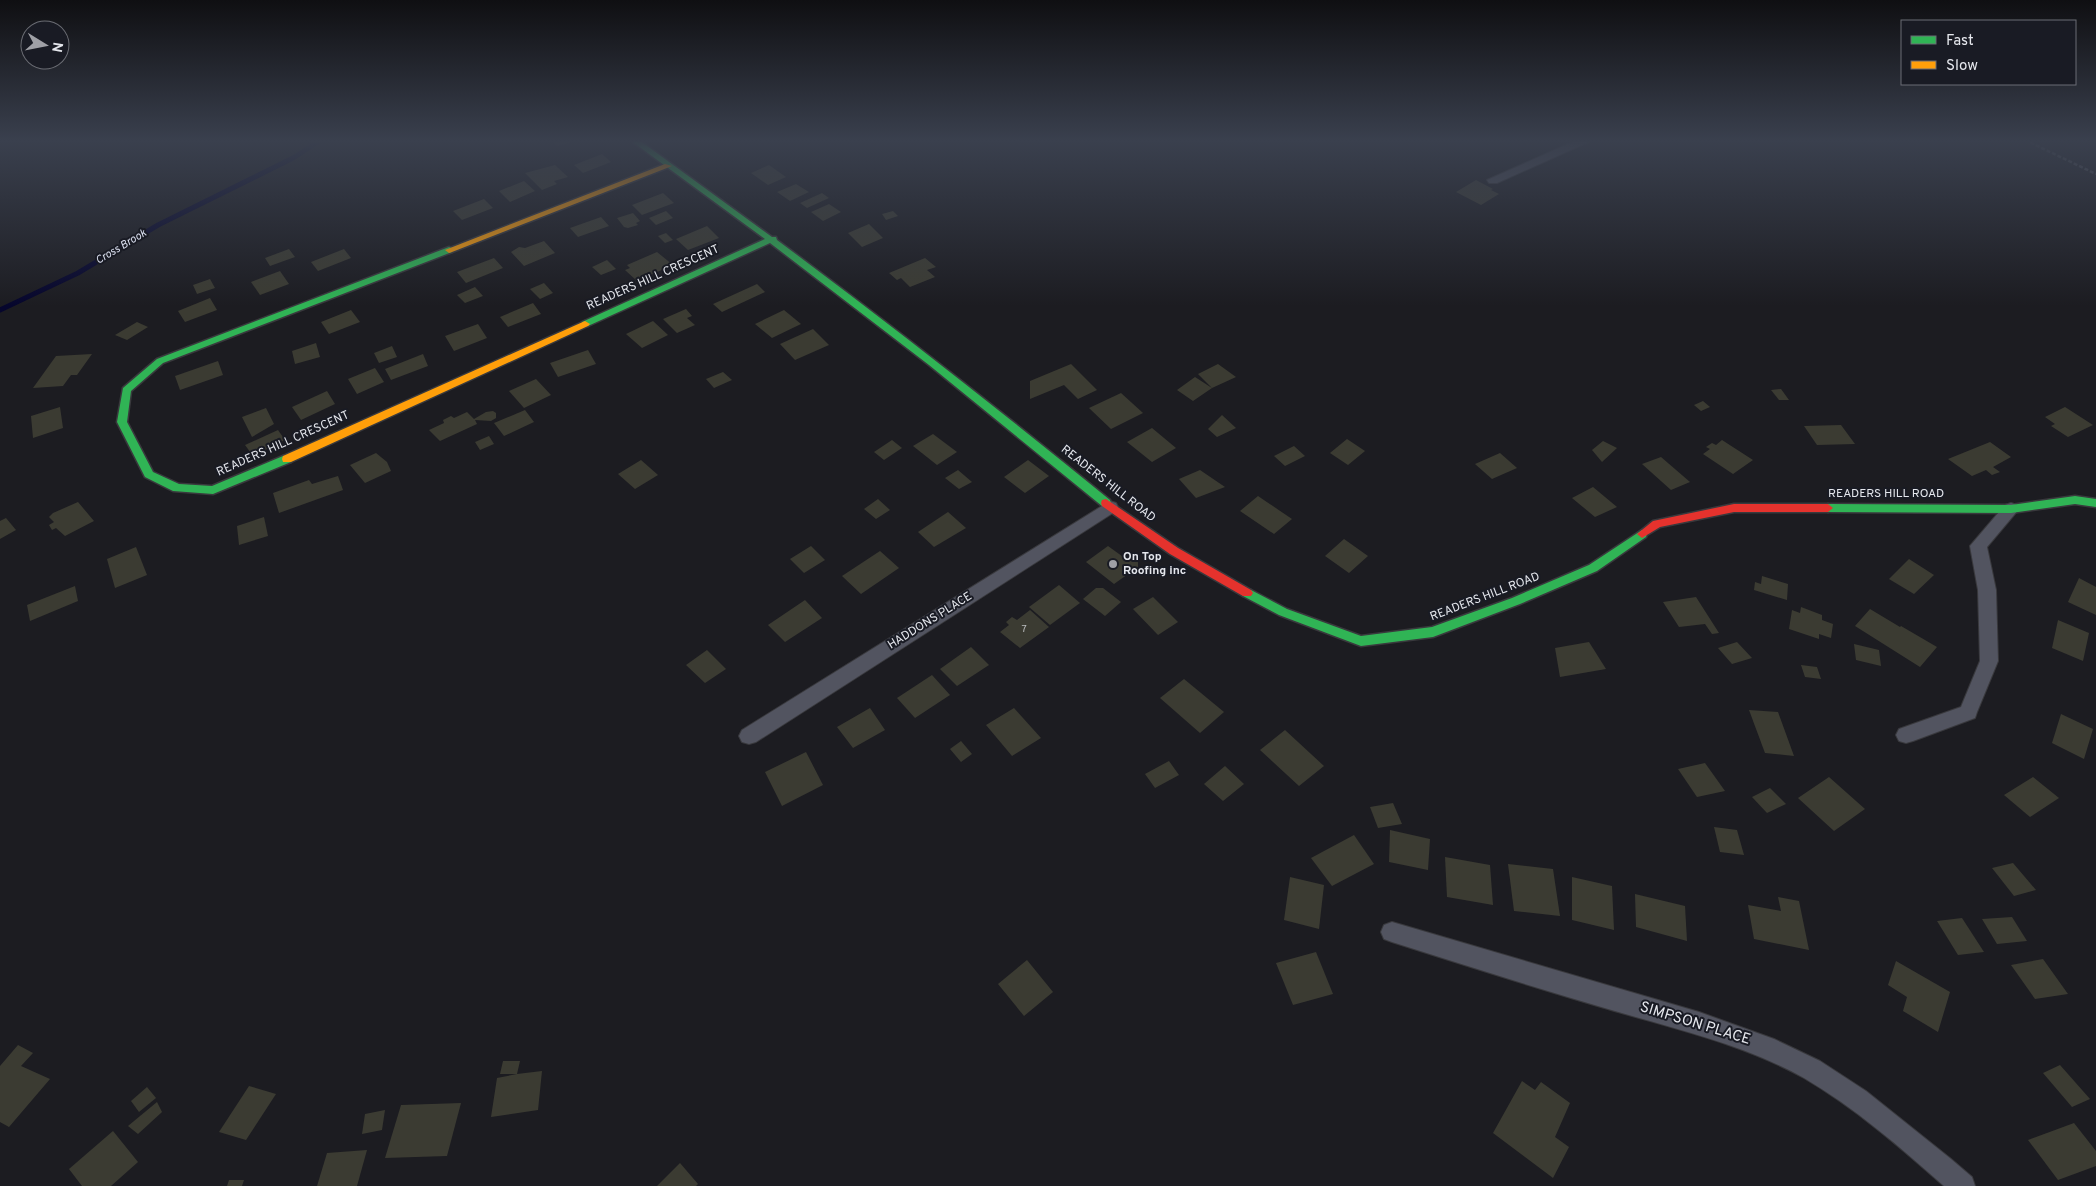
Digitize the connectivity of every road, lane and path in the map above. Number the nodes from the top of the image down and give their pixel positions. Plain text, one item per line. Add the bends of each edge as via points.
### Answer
1 (592, 195) edge
2 (710, 195) edge
3 (772, 239) junction
4 (2096, 503) edge
5 (1110, 506) junction
6 (2011, 509) junction
7 (1906, 735) dead end
8 (749, 736) dead end
9 (1392, 932) dead end
10 (1963, 1186) edge

1 - 3 street, READERS HILL CRESCENT via 160,361 126,390 122,422 149,474 177,488 213,490
2 - 3 street, READERS HILL ROAD
3 - 5 street, READERS HILL ROAD via 1027,437
4 - 6 street, READERS HILL ROAD via 2075,500
5 - 6 street, READERS HILL ROAD via 1212,574 1283,612 1361,641 1434,632 1593,568 1657,524 1734,508
5 - 8 street, HADDONS PLACE
6 - 7 street via 1978,546 1987,590 1990,661 1968,712
9 - 10 street, SIMPSON PLACE via 1755,1042 1850,1092 1895,1126

